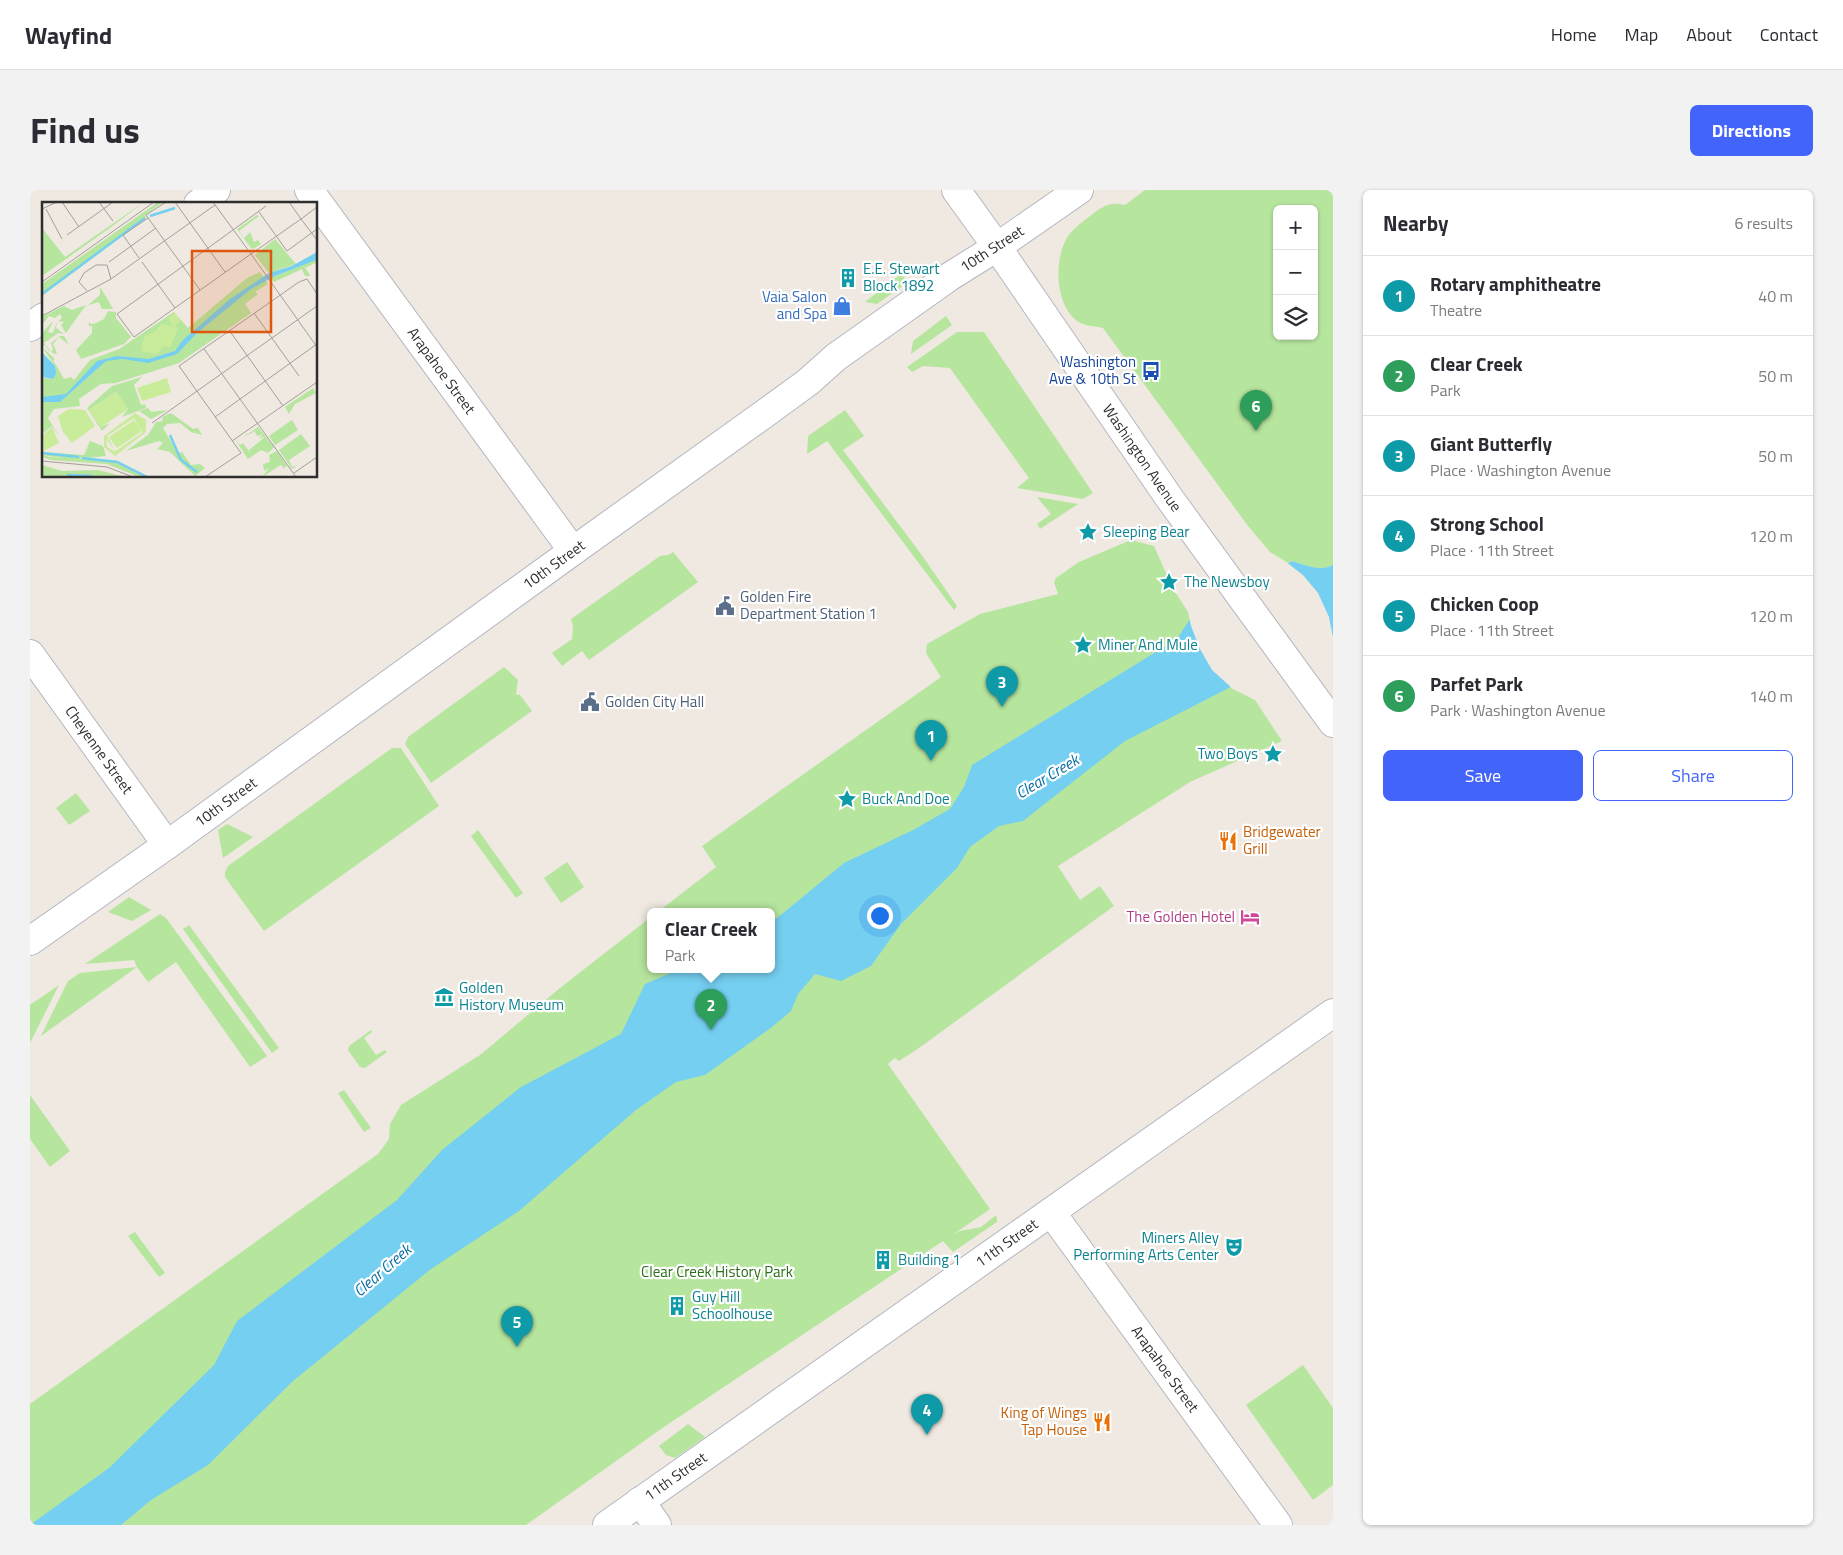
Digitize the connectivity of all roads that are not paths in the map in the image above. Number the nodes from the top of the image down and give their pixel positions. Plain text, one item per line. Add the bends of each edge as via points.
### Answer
1 (216, 190) edge
2 (309, 190) edge
3 (956, 190) edge
4 (1079, 190) edge
5 (201, 202) edge
6 (318, 202) edge
7 (318, 202) edge
8 (997, 247) junction
9 (42, 318) edge
10 (30, 327) edge
11 (572, 551) junction
12 (30, 654) edge
13 (1329, 717) edge
14 (167, 845) junction
15 (30, 942) edge
16 (1333, 1013) edge
17 (1051, 1212) junction
18 (640, 1501) junction
19 (607, 1525) edge
20 (657, 1525) edge
21 (1278, 1525) edge

1 - 5 street
2 - 6 street, Arapahoe Street
3 - 8 street, Washington Avenue
4 - 8 street, 10th Street
7 - 11 street, Arapahoe Street
8 - 11 street, 10th Street via 836,357 808,382
8 - 13 street, Washington Avenue via 1170,499
9 - 10 street
11 - 14 street, 10th Street
12 - 14 street, Cheyenne Street
14 - 15 street, 10th Street
16 - 17 street, 11th Street
17 - 18 street, 11th Street
17 - 21 street, Arapahoe Street
18 - 19 street, 11th Street
18 - 20 street

